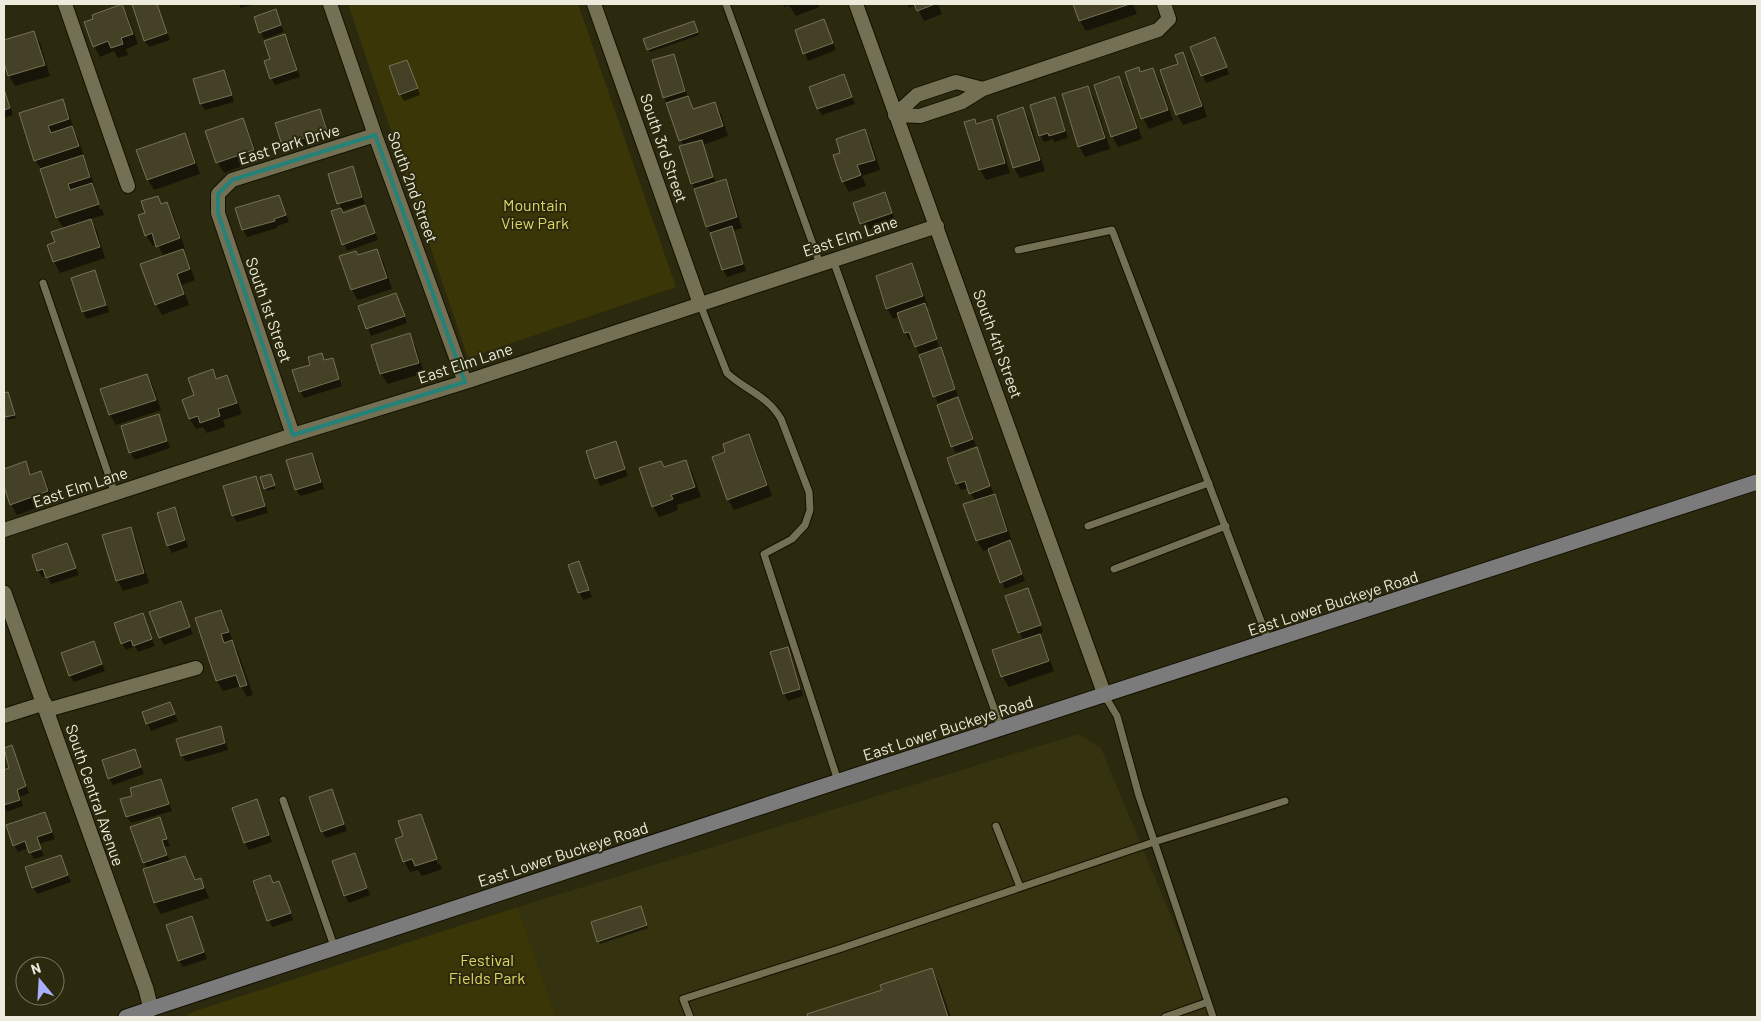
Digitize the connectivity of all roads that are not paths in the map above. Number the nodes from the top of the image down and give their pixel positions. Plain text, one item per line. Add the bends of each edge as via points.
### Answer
1 (65, 4) edge
2 (330, 4) edge
3 (594, 4) edge
4 (726, 4) edge
5 (856, 4) edge
6 (1164, 4) edge
7 (983, 89) junction
8 (895, 115) junction
9 (375, 136) junction
10 (128, 186) dead end
11 (218, 194) joint
12 (937, 226) junction
13 (1018, 250) dead end
14 (826, 262) junction
15 (43, 283) dead end
16 (700, 304) junction
17 (464, 382) junction
18 (293, 435) junction
19 (1757, 482) edge
20 (1209, 483) junction
21 (115, 494) junction
22 (1088, 526) dead end
23 (1226, 526) junction
24 (4, 530) edge
25 (1114, 569) dead end
26 (4, 592) edge
27 (1269, 642) junction
28 (196, 668) dead end
29 (1105, 696) junction
30 (46, 706) junction
31 (4, 716) edge
32 (1001, 728) junction
33 (838, 781) junction
34 (283, 800) dead end
35 (1286, 802) dead end
36 (996, 826) dead end
37 (1154, 842) junction
38 (1020, 887) junction
39 (335, 949) junction
40 (1208, 1002) junction
41 (152, 1013) edge
42 (126, 1017) edge
43 (690, 1017) edge
44 (1165, 1017) edge
45 (1213, 1017) edge

1 - 10 street
2 - 9 street, South 2nd Street
3 - 16 street, South 3rd Street
4 - 14 lane
5 - 8 street, South 4th Street
6 - 7 street via 1169,19 1158,30
7 - 8 street via 962,102 920,116
7 - 8 street via 956,82 917,95
8 - 12 street, South 4th Street
9 - 11 street, East Park Drive via 232,180
9 - 17 street, South 2nd Street
11 - 18 street, South 1st Street via 218,213
12 - 14 street, East Elm Lane
12 - 29 street, South 4th Street
13 - 20 lane via 1112,230
14 - 16 street, East Elm Lane
14 - 32 lane
15 - 21 lane
16 - 17 street, East Elm Lane
16 - 33 lane via 727,373 764,398 781,418 809,492 810,510 805,525 792,539 764,554
17 - 18 street, East Elm Lane
18 - 21 street, East Elm Lane
19 - 27 main road, East Lower Buckeye Road
20 - 22 lane
20 - 23 lane
21 - 24 street, East Elm Lane
23 - 25 lane
23 - 27 lane
26 - 30 street, South Central Avenue
27 - 29 main road, East Lower Buckeye Road
28 - 30 street
29 - 32 main road, East Lower Buckeye Road
29 - 37 lane via 1117,716
30 - 31 street
30 - 41 street, South Central Avenue
32 - 33 main road, East Lower Buckeye Road
33 - 39 main road, East Lower Buckeye Road
34 - 39 lane
35 - 37 lane
36 - 38 lane
37 - 38 lane
37 - 40 lane
38 - 43 lane via 683,999
39 - 41 main road, East Lower Buckeye Road
40 - 44 lane
40 - 45 lane
41 - 42 main road, East Lower Buckeye Road

